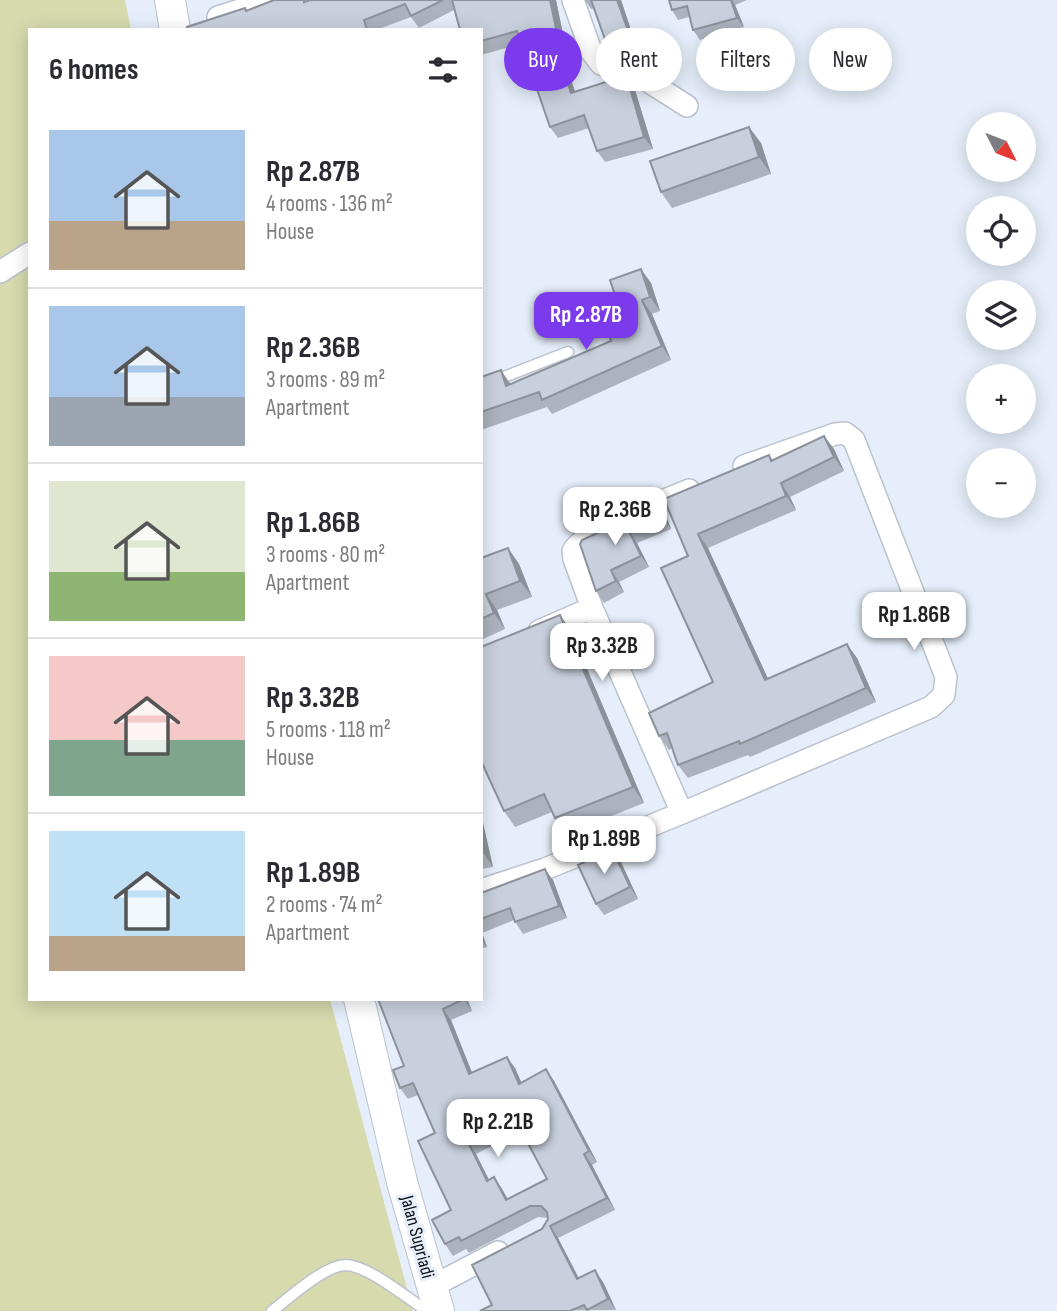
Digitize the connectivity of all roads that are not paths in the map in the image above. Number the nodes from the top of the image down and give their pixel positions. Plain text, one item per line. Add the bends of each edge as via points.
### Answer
1 (170, 0) edge
2 (272, 0) edge
3 (573, 0) edge
4 (177, 28) edge
5 (183, 28) edge
6 (687, 106) dead end
7 (28, 254) edge
8 (0, 272) edge
9 (568, 352) dead end
10 (483, 385) edge
11 (592, 608) junction
12 (515, 641) edge
13 (682, 813) junction
14 (483, 889) edge
15 (359, 1001) edge
16 (521, 1240) edge
17 (432, 1303) edge
18 (272, 1311) edge

1 - 4 main road
2 - 5 street
3 - 6 street via 591,51 601,64 646,80
7 - 8 street
9 - 10 lane
11 - 12 street
11 - 13 street
11 - 13 street via 574,559 577,544 713,479 835,434 850,436 918,605 947,687 944,695 931,706
13 - 14 street
15 - 17 main road, Jalan Supriadi
16 - 17 street
17 - 18 lane via 346,1265 331,1269

